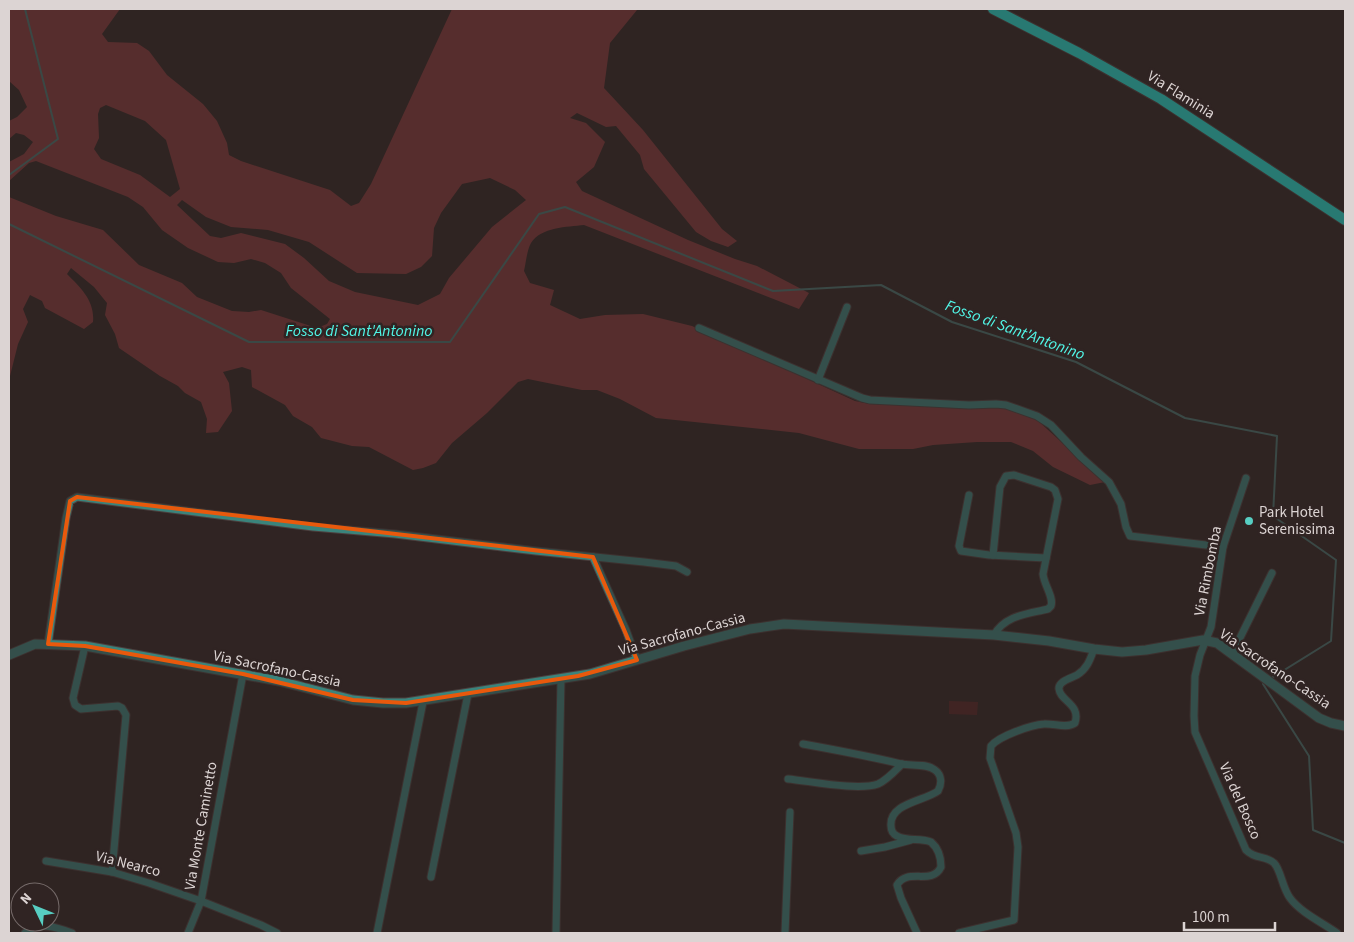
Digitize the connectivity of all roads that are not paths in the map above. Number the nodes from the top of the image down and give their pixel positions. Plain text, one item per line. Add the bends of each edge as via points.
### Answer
1 (993, 9) edge
2 (1345, 220) edge
3 (847, 307) dead end
4 (699, 328) dead end
5 (818, 380) junction
6 (1246, 478) dead end
7 (969, 494) dead end
8 (1223, 547) junction
9 (993, 555) junction
10 (593, 557) junction
11 (1046, 558) junction
12 (687, 572) dead end
13 (1272, 572) dead end
14 (994, 635) junction
15 (1206, 640) junction
16 (48, 644) junction
17 (85, 646) junction
18 (1094, 650) junction
19 (1232, 654) junction
20 (9, 655) edge
21 (637, 660) junction
22 (243, 674) junction
23 (561, 679) junction
24 (468, 694) junction
25 (424, 702) junction
26 (1345, 726) edge
27 (803, 744) dead end
28 (902, 764) junction
29 (788, 779) dead end
30 (790, 812) dead end
31 (912, 840) junction
32 (861, 851) dead end
33 (46, 861) dead end
34 (112, 872) junction
35 (431, 877) dead end
36 (201, 901) junction
37 (24, 933) edge
38 (72, 933) edge
39 (188, 933) edge
40 (277, 933) edge
41 (377, 933) edge
42 (556, 933) edge
43 (785, 933) edge
44 (917, 933) edge
45 (960, 933) edge
46 (1337, 933) edge

1 - 2 main road, Via Flaminia via 1161,99
3 - 5 street
4 - 5 street
5 - 8 street via 870,400 996,404 1029,413 1051,425 1109,482 1121,504 1130,536
6 - 8 street, Via Rimbomba
7 - 9 street via 959,549
8 - 15 street, Via Rimbomba via 1211,627
9 - 11 street
9 - 11 street via 1000,487 1006,476 1014,474 1051,487 1057,494
10 - 12 street via 676,566
10 - 16 street via 313,527 77,497 70,501 66,518
10 - 21 street
11 - 14 street via 1044,580 1052,598 1051,606 1004,623
13 - 19 street
14 - 18 street, Via Sacrofano-Cassia
14 - 21 street, Via Sacrofano-Cassia via 784,624 750,629
15 - 18 street, Via Sacrofano-Cassia via 1133,652
15 - 19 street, Via Sacrofano-Cassia via 1217,643
15 - 46 street, Via del Bosco via 1195,676 1195,732 1243,845 1254,856 1272,862 1293,902
16 - 17 street, Via Sacrofano-Cassia
16 - 20 street, Via Sacrofano-Cassia via 30,646
17 - 22 street, Via Sacrofano-Cassia
17 - 34 street via 75,705 81,709 118,706 126,715
18 - 45 street via 1089,664 1059,686 1075,712 1075,723 1068,726 1038,724 992,744 990,758 1018,847 1014,920
19 - 26 street, Via Sacrofano-Cassia via 1319,718
21 - 23 street, Via Sacrofano-Cassia
22 - 25 street, Via Sacrofano-Cassia via 288,682 353,700
22 - 36 street, Via Monte Caminetto
23 - 24 street, Via Sacrofano-Cassia
23 - 42 street
24 - 25 street, Via Sacrofano-Cassia
24 - 35 street
25 - 41 street
27 - 28 street
28 - 29 street via 884,780 871,785
28 - 31 street via 930,767 941,780 936,792 906,805 892,819 893,833
30 - 43 street
31 - 32 street
31 - 44 street via 931,842 936,847 941,865 932,876 907,877 898,883 899,894
33 - 34 street, Via Nearco
34 - 36 street, Via Nearco
36 - 39 street
36 - 40 street, Via Monte Caminetto
37 - 38 street via 41,926

